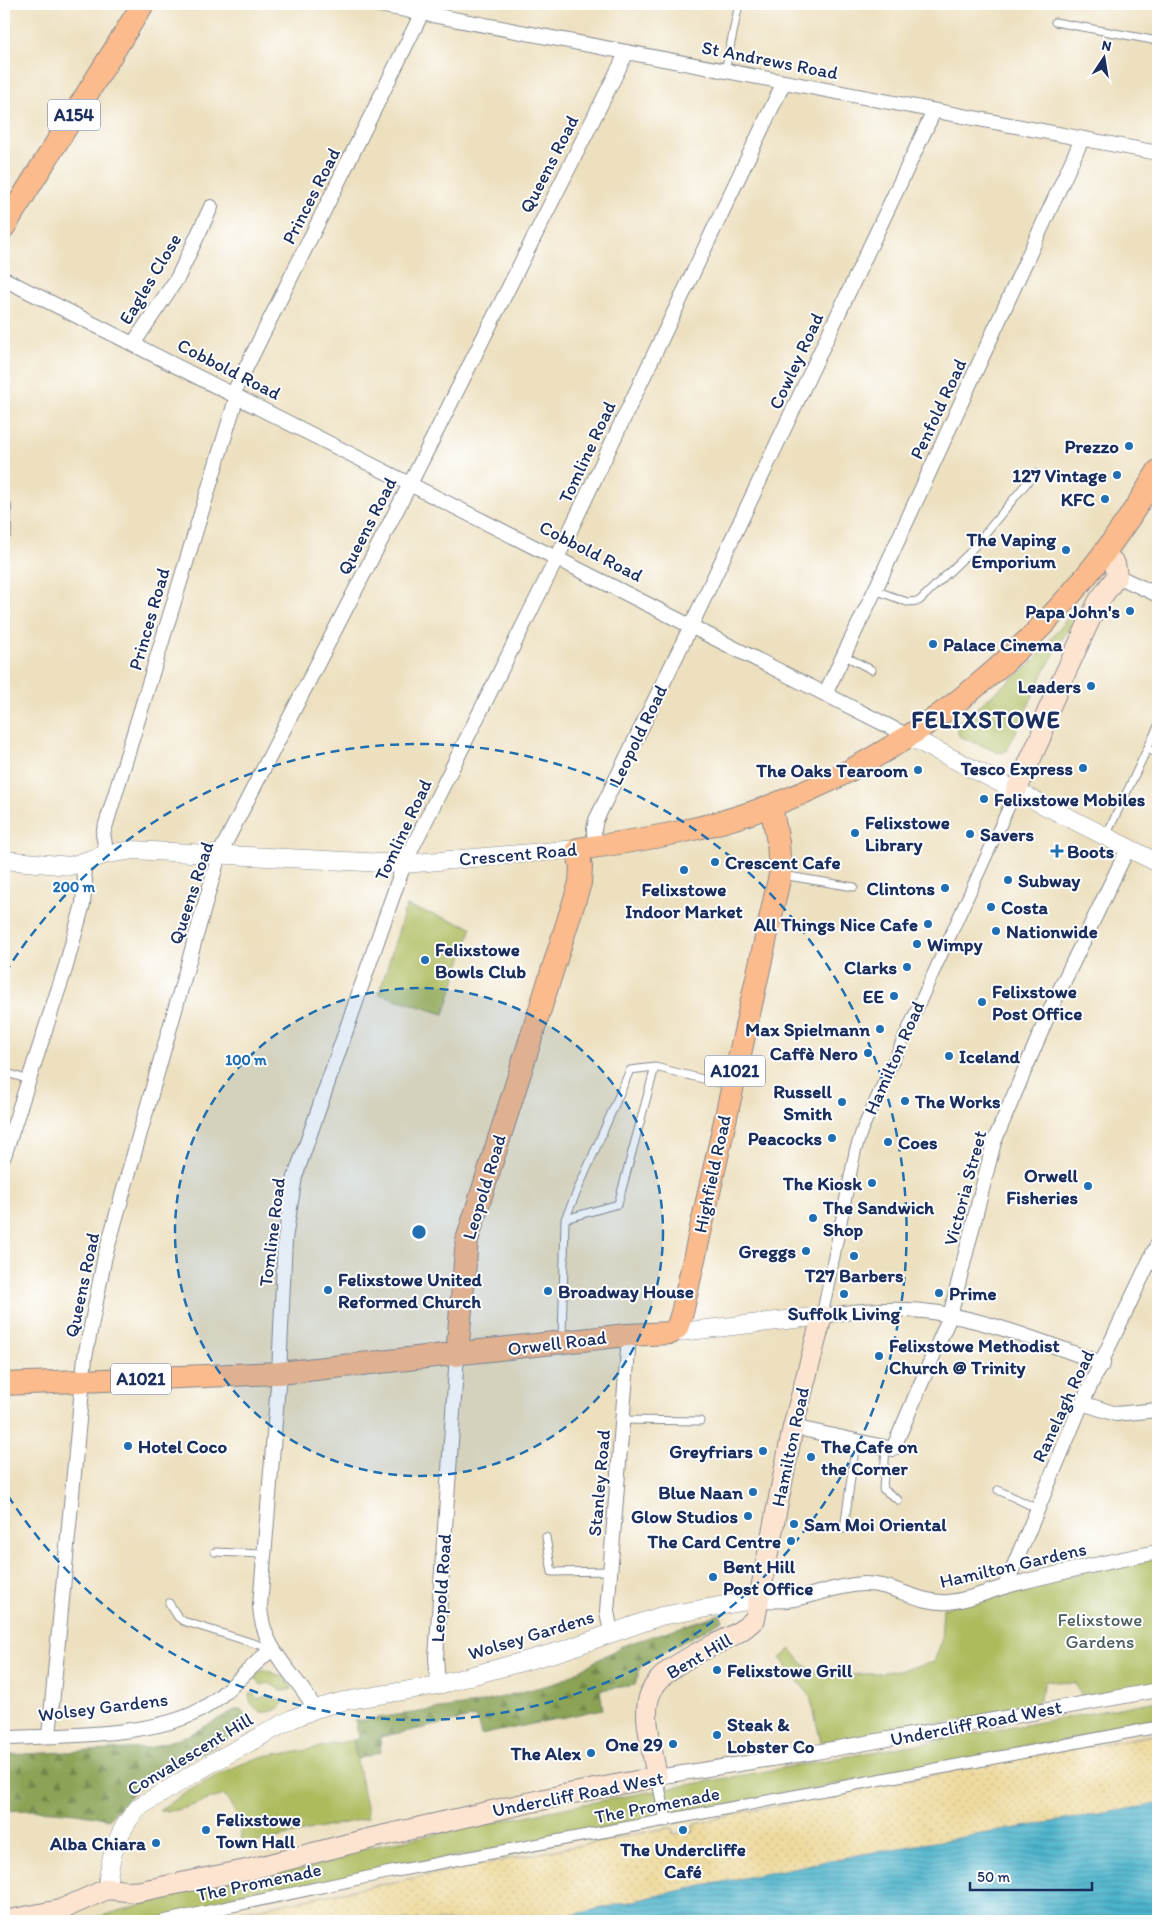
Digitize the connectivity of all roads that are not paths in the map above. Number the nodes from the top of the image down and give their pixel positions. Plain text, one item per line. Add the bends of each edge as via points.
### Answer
1 (143, 4) edge
2 (374, 4) edge
3 (739, 4) edge
4 (422, 13) junction
5 (1055, 22) dead end
6 (1158, 41) edge
7 (627, 52) junction
8 (725, 71) junction
9 (784, 82) junction
10 (934, 110) junction
11 (1082, 139) junction
12 (1158, 153) edge
13 (211, 207) dead end
14 (5, 220) edge
15 (4, 278) edge
16 (133, 344) junction
17 (235, 395) junction
18 (1158, 471) edge
19 (1035, 473) dead end
20 (410, 484) junction
21 (4, 508) edge
22 (4, 533) edge
23 (1105, 554) junction
24 (557, 558) junction
25 (1117, 576) junction
26 (875, 590) junction
27 (1158, 595) edge
28 (692, 626) junction
29 (843, 655) junction
30 (872, 670) dead end
31 (825, 694) junction
32 (1158, 726) edge
33 (908, 736) junction
34 (1148, 749) junction
35 (1158, 754) edge
36 (1016, 790) junction
37 (771, 806) junction
38 (1106, 837) junction
39 (587, 848) junction
40 (1128, 848) junction
41 (106, 854) junction
42 (219, 855) junction
43 (4, 860) edge
44 (81, 863) junction
45 (1158, 863) edge
46 (404, 864) junction
47 (780, 875) junction
48 (854, 887) dead end
49 (655, 1067) junction
50 (4, 1072) edge
51 (29, 1081) junction
52 (731, 1086) junction
53 (4, 1156) edge
54 (565, 1219) junction
55 (1158, 1243) edge
56 (822, 1316) junction
57 (950, 1316) junction
58 (671, 1333) junction
59 (627, 1335) junction
60 (562, 1343) junction
61 (457, 1355) junction
62 (1103, 1364) junction
63 (279, 1373) junction
64 (81, 1382) junction
65 (4, 1384) edge
66 (1082, 1403) junction
67 (1158, 1410) edge
68 (623, 1420) junction
69 (700, 1421) dead end
70 (793, 1427) junction
71 (856, 1441) junction
72 (886, 1447) junction
73 (998, 1490) dead end
74 (898, 1500) dead end
75 (1038, 1509) junction
76 (844, 1529) dead end
77 (546, 1537) dead end
78 (215, 1552) dead end
79 (1158, 1552) edge
80 (264, 1554) junction
81 (611, 1571) junction
82 (1004, 1587) junction
83 (759, 1599) junction
84 (169, 1604) dead end
85 (611, 1633) junction
86 (272, 1650) junction
87 (438, 1685) junction
88 (1158, 1690) edge
89 (315, 1709) junction
90 (1158, 1727) edge
91 (49, 1736) junction
92 (4, 1738) edge
93 (658, 1777) junction
94 (666, 1820) junction
95 (107, 1889) junction
96 (4, 1921) edge
97 (163, 1921) edge

1 - 14 main road, A154
2 - 4 street, St Andrews Road
3 - 8 lane
4 - 7 street, St Andrews Road
4 - 17 street, Princes Road
5 - 6 lane
7 - 8 street, St Andrews Road
7 - 20 street, Queens Road
8 - 9 street, St Andrews Road
9 - 10 street, St Andrews Road
9 - 24 street, Tomline Road
10 - 11 street, St Andrews Road
10 - 28 street, Cowley Road
11 - 12 street, St Andrews Road
11 - 26 street, Penfold Road
13 - 16 street, Eagles Close via 178,277
15 - 16 street, Cobbold Road
16 - 17 street, Cobbold Road
17 - 20 street, Cobbold Road
17 - 41 street, Princes Road via 103,834
18 - 23 main road
19 - 26 lane via 969,553 919,601 907,602
20 - 24 street, Cobbold Road
20 - 42 street, Queens Road
21 - 22 street
23 - 25 main road via 1115,564
23 - 33 main road via 1016,652 980,685
24 - 28 street, Cobbold Road
24 - 46 street, Tomline Road
25 - 27 street
25 - 36 main road, Hamilton Road via 1098,602
26 - 29 street, Penfold Road
28 - 31 street, Cobbold Road
28 - 39 street, Leopold Road via 596,820
29 - 30 lane
29 - 31 street, Penfold Road
31 - 33 street, Cobbold Road
32 - 34 lane
33 - 36 street, Cobbold Road
33 - 37 main road, Crescent Road via 837,778
34 - 35 lane
34 - 38 lane
36 - 38 street, Cobbold Road
36 - 56 street, Hamilton Road via 862,1130
37 - 39 main road, Crescent Road via 653,838
37 - 47 main road, Highfield Road / A1021
38 - 40 street, Cobbold Road
39 - 46 street, Crescent Road
39 - 61 main road, Leopold Road via 580,883 467,1240
40 - 45 street, Cobbold Road
40 - 57 street, Victoria Street via 1052,1006 994,1142
41 - 42 street, Crescent Road via 133,850
41 - 44 street, Crescent Road
42 - 46 street, Crescent Road
42 - 64 street, Queens Road via 105,1256
43 - 44 street, Crescent Road via 60,867
44 - 51 street via 85,880 83,904
46 - 63 street, Tomline Road via 295,1177 286,1240
47 - 48 lane
47 - 52 main road, Highfield Road / A1021
49 - 52 lane
49 - 54 lane via 630,1070
49 - 54 lane via 618,1204
50 - 51 lane
51 - 53 street
52 - 58 main road, Highfield Road / A1021 via 682,1313 677,1328
54 - 60 lane
55 - 62 street, Ranelagh Road
56 - 57 street, Orwell Road via 878,1311 931,1312
56 - 58 street, Orwell Road
56 - 70 main road, Hamilton Road
57 - 62 street, Orwell Road via 1013,1331
57 - 72 street, Victoria Street via 893,1449
58 - 59 main road, Orwell Road / A1021
59 - 60 main road, Orwell Road / A1021
59 - 68 street, Stanley Road
60 - 61 main road, Orwell Road / A1021
61 - 63 main road, Orwell Road / A1021
61 - 87 street, Leopold Road via 436,1657
62 - 66 street, Ranelagh Road
63 - 64 main road, Orwell Road / A1021
63 - 80 street, Tomline Road
64 - 65 main road, Orwell Road / A1021
64 - 91 street, Queens Road
66 - 67 street via 1116,1414
66 - 75 street, Ranelagh Road
68 - 69 lane
68 - 81 street, Stanley Road
70 - 71 street
70 - 83 main road, Hamilton Road
71 - 72 street
71 - 76 lane
72 - 74 lane via 883,1489
73 - 75 lane
75 - 82 street, Ranelagh Road
77 - 81 lane via 552,1572
78 - 80 lane
79 - 82 street, Hamilton Gardens
80 - 86 street, Tomline Road via 260,1614 264,1634
81 - 85 street, Stanley Road via 607,1616
82 - 83 street, Hamilton Gardens via 947,1602 925,1600 890,1588 864,1584 796,1600
83 - 85 street, Wolsey Gardens via 661,1616
83 - 93 main road, Bent Hill via 755,1619 740,1633 682,1661 657,1680 647,1705 647,1720
84 - 86 lane via 183,1621
85 - 87 street, Wolsey Gardens via 504,1668
86 - 89 street, Tomline Road via 301,1685
86 - 91 street, Wolsey Gardens via 216,1699 187,1717 151,1726
87 - 89 street, Wolsey Gardens
88 - 93 street, Undercliff Road West
89 - 95 street, Convalescent Hill via 208,1765 140,1807 130,1816 115,1846
90 - 94 street, The Promenade
91 - 92 street, Wolsey Gardens
93 - 94 street
93 - 95 main road, Undercliff Road West via 372,1838 251,1870 136,1892
94 - 97 street, The Promenade via 391,1872
95 - 96 main road, Undercliff Road West via 60,1910

